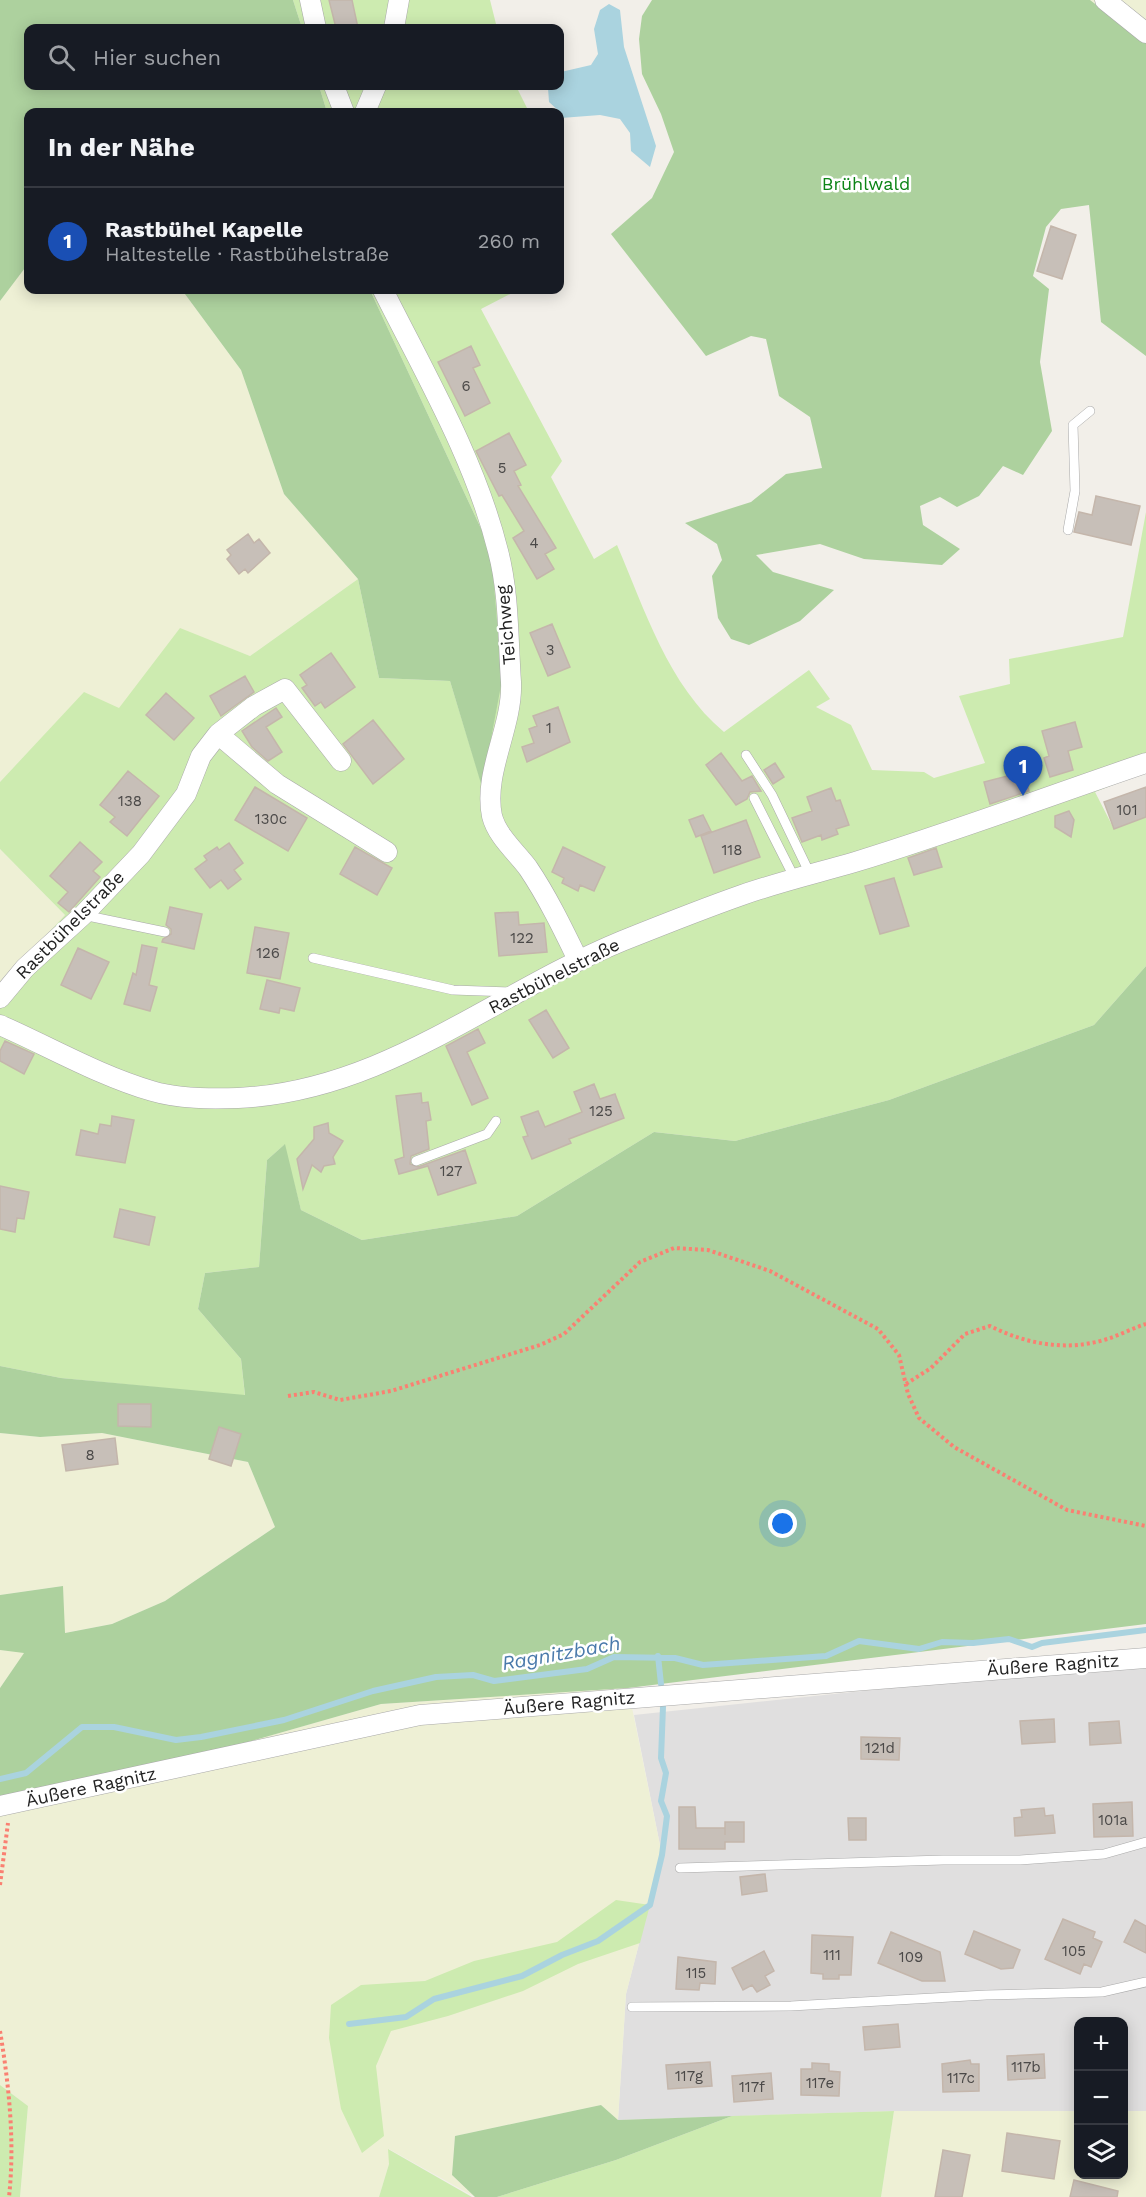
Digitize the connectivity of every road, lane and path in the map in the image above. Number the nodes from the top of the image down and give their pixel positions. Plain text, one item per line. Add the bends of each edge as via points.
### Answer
1 (310, 0) edge
2 (399, 0) edge
3 (1105, 0) edge
4 (315, 24) edge
5 (395, 24) edge
6 (1146, 33) edge
7 (336, 90) edge
8 (374, 90) edge
9 (342, 108) edge
10 (367, 108) edge
11 (385, 294) edge
12 (1090, 411) dead end
13 (1068, 530) dead end
14 (218, 734) junction
15 (746, 755) dead end
16 (341, 761) dead end
17 (1146, 763) edge
18 (754, 798) dead end
19 (387, 852) dead end
20 (803, 877) junction
21 (83, 915) junction
22 (165, 932) dead end
23 (313, 958) dead end
24 (578, 960) junction
25 (516, 992) junction
26 (0, 998) edge
27 (0, 1025) edge
28 (496, 1121) dead end
29 (416, 1161) dead end
30 (1146, 1324) edge
31 (906, 1384) junction
32 (288, 1396) dead end
33 (1146, 1526) edge
34 (1146, 1658) edge
35 (6, 1805) edge
36 (1146, 1842) edge
37 (680, 1868) dead end
38 (0, 1876) edge
39 (0, 1886) edge
40 (1146, 1982) edge
41 (632, 2007) dead end
42 (0, 2031) edge
43 (9, 2197) edge

1 - 4 street
2 - 5 street
3 - 6 street
7 - 9 street
8 - 10 street
11 - 24 street, Teichweg via 474,475 499,552 511,687 491,792 493,817 498,830 528,869
12 - 13 lane via 1073,425 1075,491
14 - 16 street, Rastbühelstraße via 254,706 285,689
14 - 19 street via 277,784
14 - 21 street, Rastbühelstraße via 201,756 186,794 141,854
15 - 20 lane via 772,795
17 - 20 street, Rastbühelstraße
18 - 20 lane
20 - 24 street, Rastbühelstraße via 742,895
21 - 22 lane
21 - 26 street, Rastbühelstraße via 25,968
23 - 25 lane via 453,990
24 - 25 street, Rastbühelstraße
25 - 27 street, Rastbühelstraße via 402,1056 349,1077 238,1098 185,1097 153,1091
28 - 29 lane via 487,1134
30 - 31 path via 1105,1340 1070,1345 1032,1343 990,1326 965,1334 931,1368
31 - 32 path via 899,1355 878,1329 770,1271 708,1250 674,1248 640,1262 564,1334 540,1345 391,1391 340,1400 314,1392
31 - 33 path via 919,1418 954,1447 1067,1510
34 - 35 street, Äußere Ragnitz via 420,1715
35 - 38 path
36 - 37 lane via 1104,1854 1020,1860
38 - 39 path
40 - 41 lane via 1102,1992 791,2006
42 - 43 path via 13,2162

